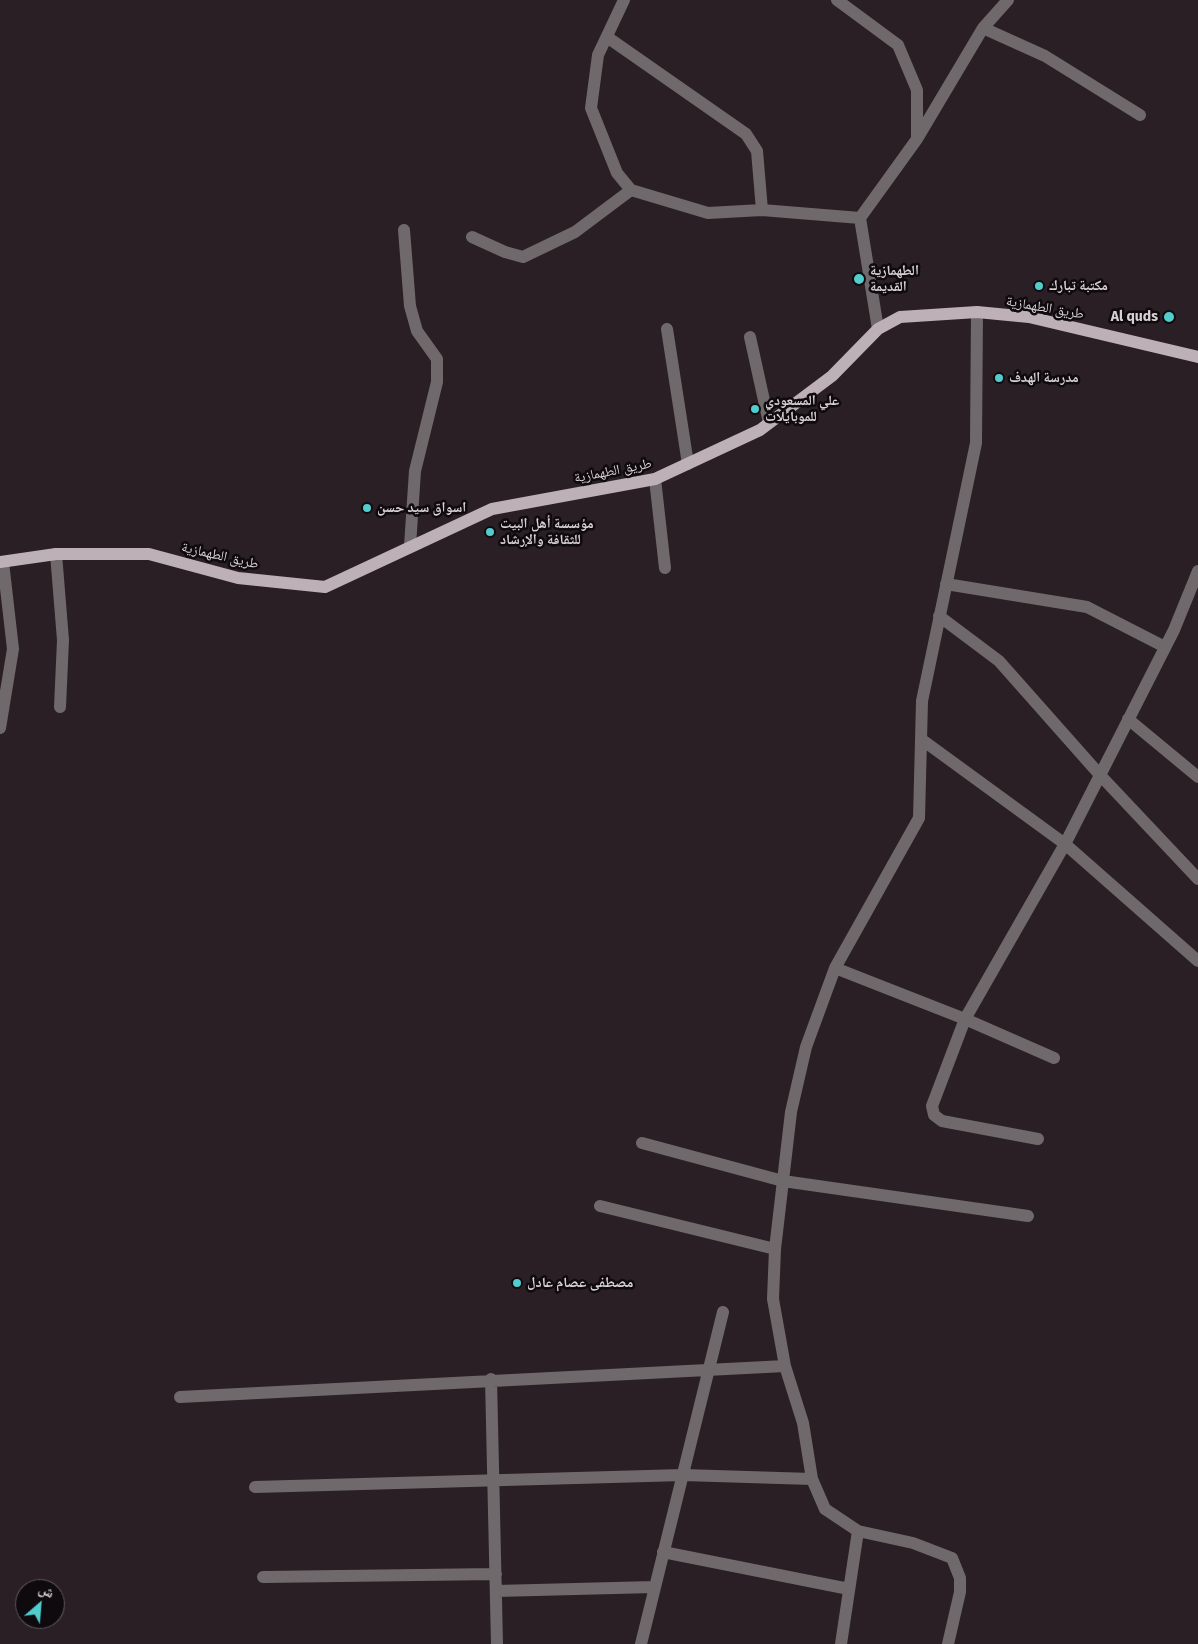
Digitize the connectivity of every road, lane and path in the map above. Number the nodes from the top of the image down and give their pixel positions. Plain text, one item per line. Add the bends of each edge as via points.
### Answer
1 (624, 0) edge
2 (837, 0) edge
3 (1008, 0) edge
4 (983, 28) junction
5 (607, 37) junction
6 (1140, 115) dead end
7 (916, 139) junction
8 (631, 190) junction
9 (762, 210) junction
10 (860, 218) junction
11 (404, 230) dead end
12 (472, 237) dead end
13 (977, 312) junction
14 (878, 329) junction
15 (666, 330) dead end
16 (750, 337) dead end
17 (1198, 357) edge
18 (769, 423) junction
19 (688, 464) junction
20 (654, 479) junction
21 (410, 546) junction
22 (56, 554) junction
23 (1, 562) edge
24 (665, 568) dead end
25 (1198, 571) edge
26 (946, 584) junction
27 (939, 616) junction
28 (1165, 647) junction
29 (60, 707) dead end
30 (1128, 719) junction
31 (0, 728) edge
32 (921, 739) junction
33 (1100, 775) junction
34 (1198, 777) edge
35 (1065, 844) junction
36 (1198, 879) edge
37 (1198, 961) edge
38 (835, 968) junction
39 (965, 1019) junction
40 (1054, 1058) dead end
41 (1038, 1139) dead end
42 (642, 1143) dead end
43 (783, 1181) junction
44 (600, 1206) dead end
45 (1028, 1216) dead end
46 (775, 1249) junction
47 (723, 1312) dead end
48 (785, 1366) junction
49 (709, 1371) junction
50 (490, 1379) junction
51 (180, 1397) dead end
52 (684, 1475) junction
53 (493, 1479) junction
54 (812, 1480) junction
55 (255, 1487) dead end
56 (858, 1532) junction
57 (663, 1552) junction
58 (496, 1574) junction
59 (263, 1577) dead end
60 (654, 1587) junction
61 (849, 1589) junction
62 (496, 1592) junction
63 (497, 1644) edge
64 (641, 1644) edge
65 (841, 1644) edge
66 (948, 1644) edge

1 - 5 street
2 - 7 street via 898,45 917,90
3 - 4 street
4 - 6 street via 1045,56
4 - 7 street
5 - 8 street via 598,56 591,108 617,173
5 - 9 street via 746,134 757,151
7 - 10 street
8 - 9 street via 708,213
8 - 12 street via 576,232 523,256 505,252
9 - 10 street
10 - 14 street
11 - 21 street via 410,306 417,331 437,359 437,382 415,471
13 - 14 main road, طريق الطهمازية via 900,317
13 - 17 main road, طريق الطهمازية via 1029,317
13 - 26 street via 976,443
14 - 18 main road, طريق الطهمازية via 832,376
15 - 19 street
16 - 18 street
18 - 19 main road, طريق الطهمازية
19 - 20 main road, طريق الطهمازية
20 - 21 main road, طريق الطهمازية via 492,508
20 - 24 street
21 - 22 main road, طريق الطهمازية via 325,586 238,578 149,554
22 - 23 main road, طريق الطهمازية
22 - 29 street via 63,640
23 - 31 street via 13,649
25 - 28 street
26 - 27 street
26 - 28 street via 1087,607
27 - 32 street via 922,702
27 - 33 street via 999,661
28 - 30 street
30 - 33 street
30 - 34 street
32 - 35 street
32 - 38 street via 919,818
33 - 35 street
33 - 36 street
35 - 37 street
35 - 39 street
38 - 39 street
38 - 43 street via 806,1047 791,1112
39 - 40 street
39 - 41 street via 932,1106 934,1115 942,1121
42 - 43 street
43 - 45 street
43 - 46 street
44 - 46 street
46 - 48 street via 773,1299
47 - 49 street
48 - 49 street
48 - 54 street via 803,1423
49 - 50 street
49 - 52 street
50 - 51 street
50 - 53 street
52 - 53 street
52 - 54 street
52 - 57 street
53 - 55 street
53 - 58 street
54 - 56 street via 825,1509
56 - 61 street
56 - 66 street via 913,1543 952,1558 960,1578 960,1592
57 - 60 street
57 - 61 street
58 - 59 street
58 - 62 street
60 - 62 street
60 - 64 street
61 - 65 street
62 - 63 street

